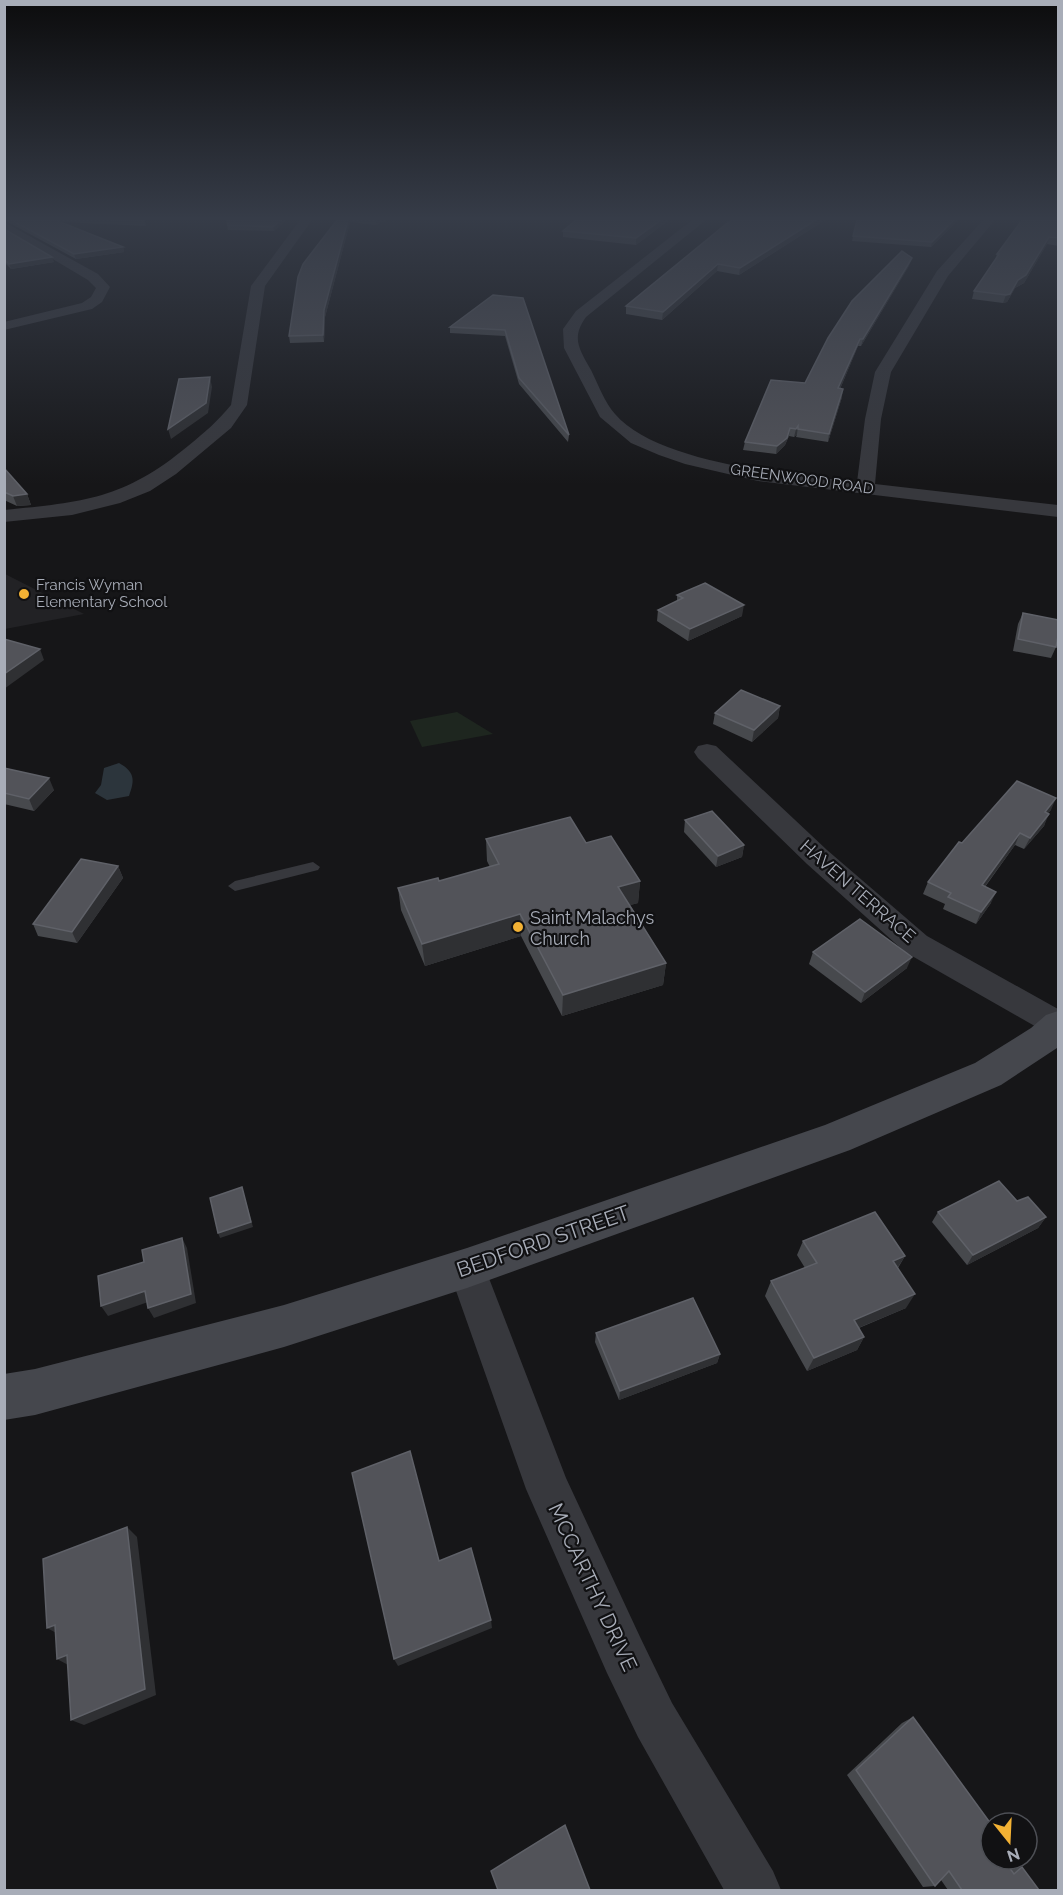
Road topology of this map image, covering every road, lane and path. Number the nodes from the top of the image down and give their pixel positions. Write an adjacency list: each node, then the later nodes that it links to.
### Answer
1 (77, 308): 5 (street)
2 (254, 308): 8 (street)
3 (589, 308): 6 (street, GREENWOOD ROAD)
4 (921, 308): 6 (street)
5 (4, 326)
6 (865, 489): 7 (street, GREENWOOD ROAD)
7 (1059, 511)
8 (4, 516)
9 (707, 752): 12 (street, HAVEN TERRACE)
10 (313, 867): 11 (lane)
11 (235, 886)
12 (1059, 1024): 13 (main road, BEDFORD STREET)
13 (467, 1268): 14 (main road, BEDFORD STREET); 15 (street, MCCARTHY DRIVE)
14 (4, 1397)
15 (754, 1890)

